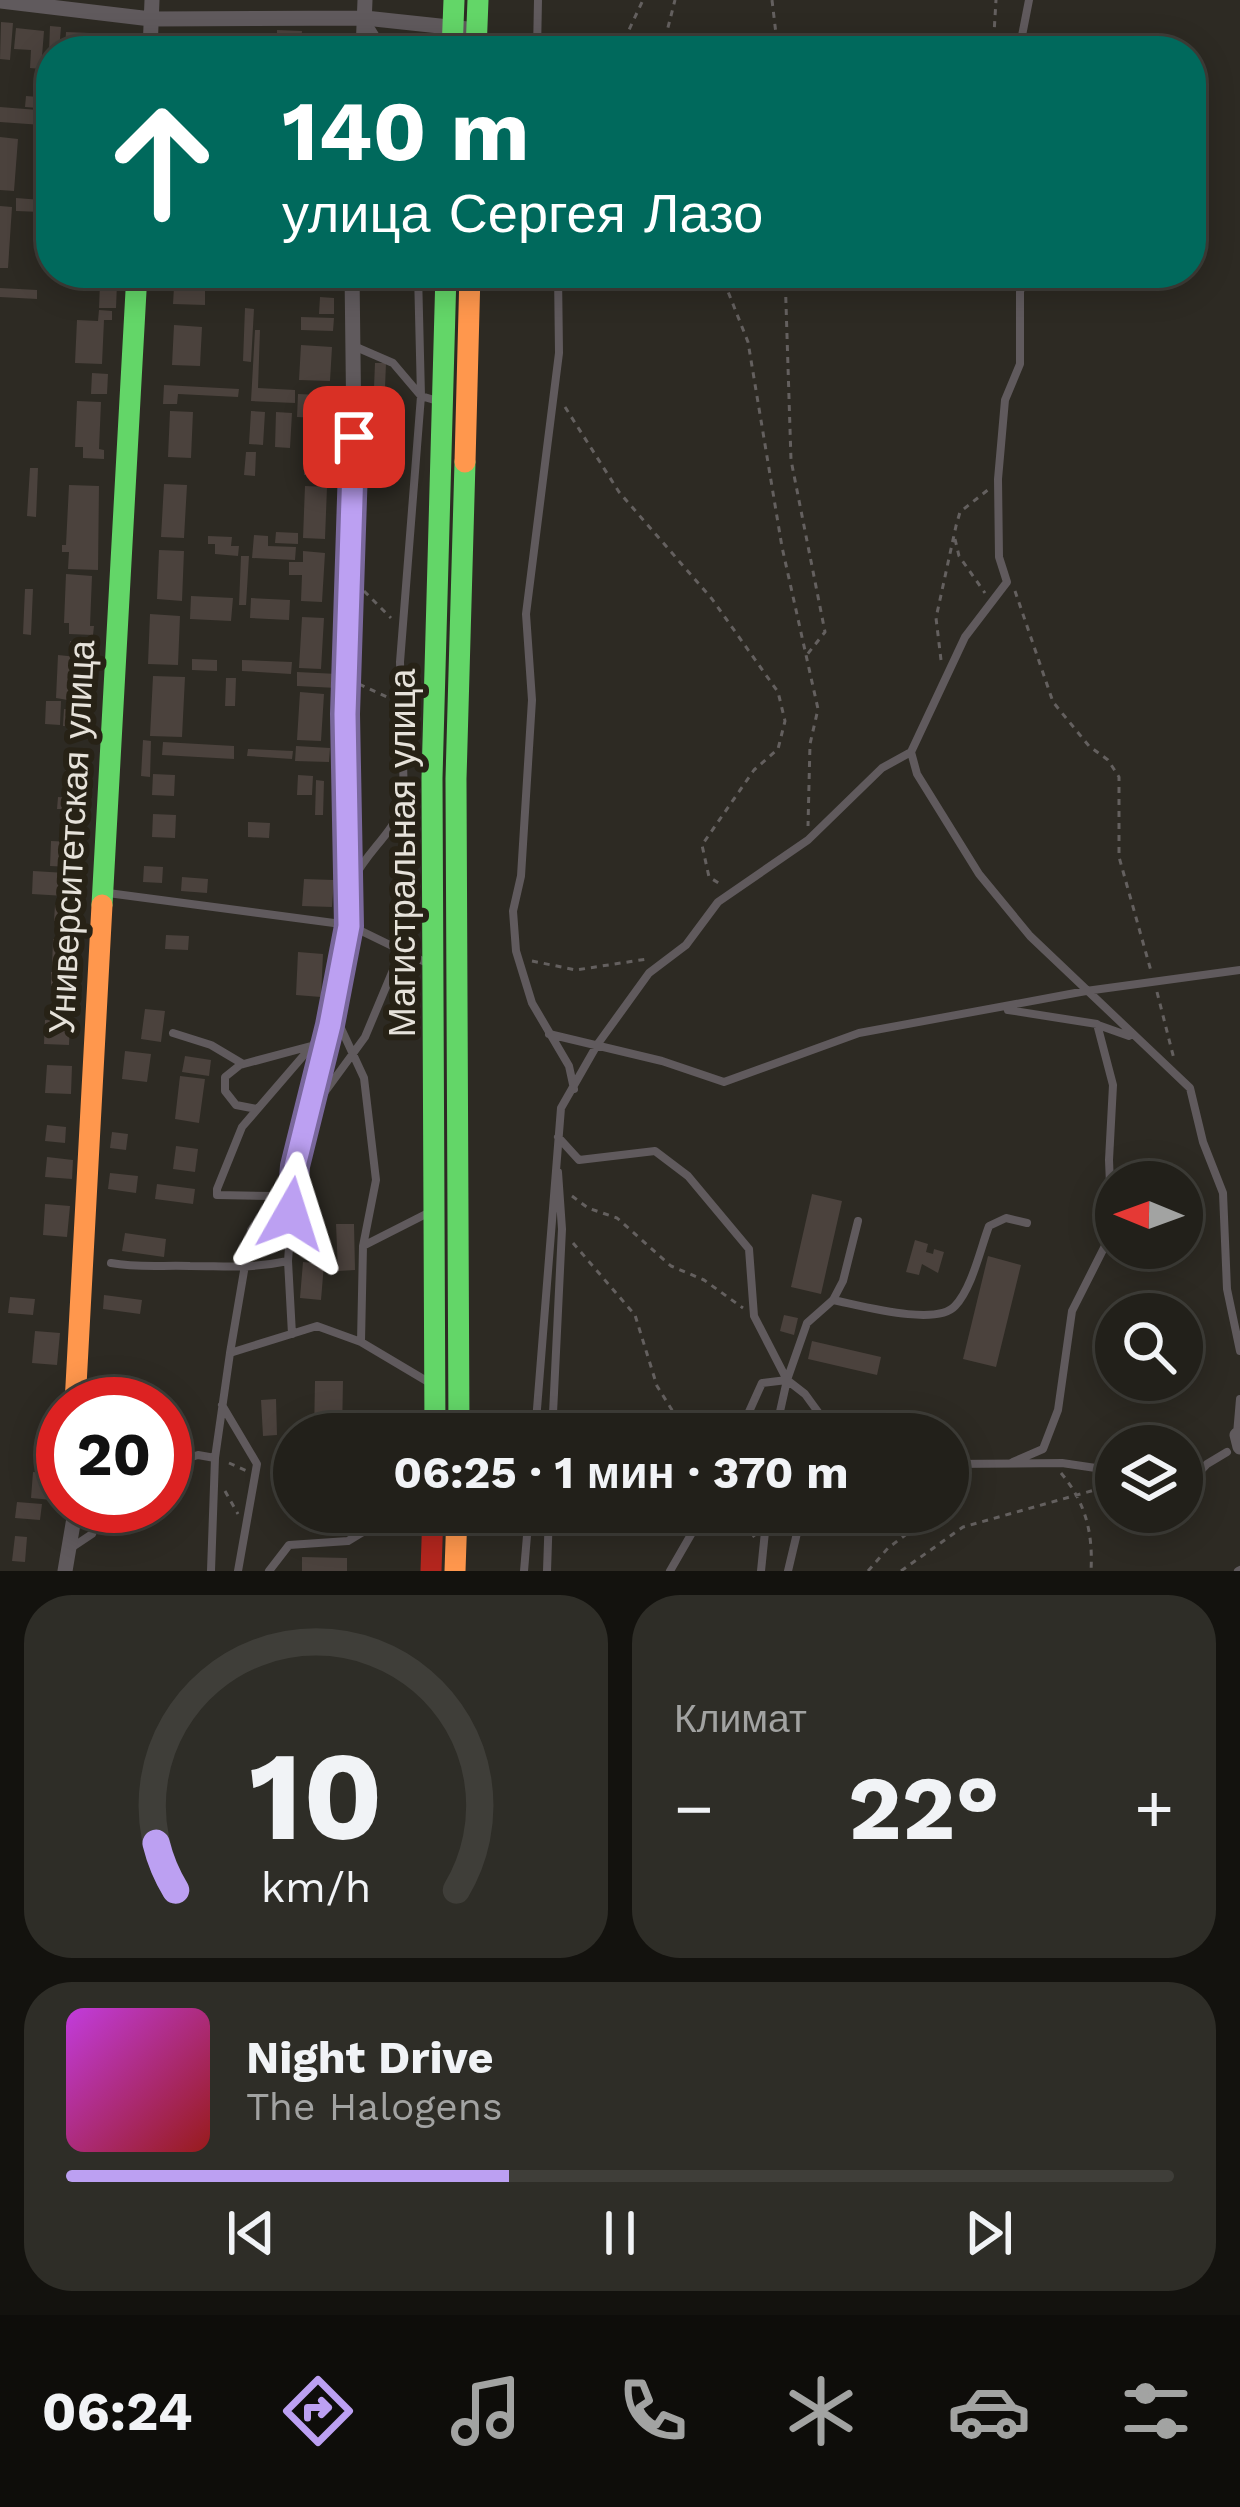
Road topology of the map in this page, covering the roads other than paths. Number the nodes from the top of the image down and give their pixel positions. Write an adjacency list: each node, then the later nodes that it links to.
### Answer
1 (152, 0): 9 (street)
2 (365, 0): 8 (street)
3 (454, 0): 14 (main road)
4 (478, 0): 15 (main road)
5 (538, 0): 16 (lane)
6 (1029, 0): 17 (lane)
7 (0, 1): 9 (street)
8 (365, 18): 9 (street); 11 (street); 12 (lane); 13 (street)
9 (151, 20): 10 (street)
10 (150, 36)
11 (364, 36)
12 (376, 36)
13 (436, 36)
14 (452, 36)
15 (476, 36)
16 (537, 36)
17 (1022, 36)
18 (136, 288): 30 (main road, Университетская улица)
19 (352, 288): 25 (street)
20 (420, 288): 26 (lane)
21 (444, 288): 26 (main road, Магистральная улица)
22 (470, 288): 72 (main road, Магистральная улица)
23 (557, 288): 41 (lane)
24 (1021, 288): 27 (lane)
25 (352, 346): 26 (lane); 29 (street)
26 (432, 399): 28 (lane); 33 (main road, Магистральная улица)
27 (911, 752): 35 (lane); 43 (lane)
28 (405, 797): 29 (lane); 32 (lane)
29 (348, 890): 31 (street)
30 (100, 892): 31 (lane); 66 (main road, Университетская улица)
31 (349, 926): 32 (lane); 37 (lane)
32 (401, 951): 33 (lane); 45 (lane)
33 (433, 965): 54 (main road, Магистральная улица)
34 (1240, 970): 35 (lane)
35 (1086, 992): 36 (lane); 42 (lane)
36 (995, 1008): 38 (lane); 43 (lane)
37 (333, 1010): 39 (lane); 45 (lane)
38 (1097, 1024): 42 (lane); 81 (lane)
39 (330, 1025): 44 (lane); 49 (lane)
40 (173, 1033): 46 (lane)
41 (549, 1034): 43 (lane); 47 (lane)
42 (1136, 1039): 64 (lane)
43 (596, 1045): 47 (lane)
44 (312, 1046): 46 (lane); 48 (lane)
45 (353, 1054): 49 (lane); 57 (lane)
46 (244, 1064): 48 (lane)
47 (574, 1090): 50 (lane)
48 (257, 1109): 53 (lane)
49 (308, 1115): 52 (lane)
50 (558, 1137): 51 (lane); 67 (lane)
51 (556, 1162): 73 (lane); 74 (lane)
52 (295, 1166): 53 (lane); 58 (lane)
53 (274, 1196): 60 (lane)
54 (435, 1210): 57 (lane); 68 (main road, Магистральная улица)
55 (858, 1221): 61 (lane)
56 (1027, 1223): 61 (lane)
57 (363, 1246): 63 (lane)
58 (288, 1261): 60 (lane); 62 (lane)
59 (111, 1263): 60 (lane)
60 (244, 1270): 65 (lane)
61 (832, 1300): 67 (lane)
62 (292, 1334): 63 (lane); 65 (lane)
63 (361, 1342): 68 (lane)
64 (1240, 1351)
65 (230, 1353): 70 (lane)
66 (76, 1377)
67 (787, 1380): 75 (lane); 76 (lane); 77 (lane)
68 (436, 1387): 71 (main road, Магистральная улица)
69 (1240, 1400): 78 (lane)
70 (222, 1405): 80 (lane); 98 (lane)
71 (435, 1413)
72 (459, 1413)
73 (537, 1413)
74 (553, 1413)
75 (749, 1413)
76 (780, 1413)
77 (817, 1413)
78 (1236, 1442): 83 (lane)
79 (192, 1457): 80 (lane)
80 (215, 1458): 97 (lane)
81 (1013, 1462): 82 (lane); 84 (lane)
82 (969, 1463)
83 (1203, 1468)
84 (1095, 1469)
85 (73, 1533): 95 (street)
86 (92, 1533): 95 (lane)
87 (361, 1533): 99 (lane)
88 (432, 1533): 100 (main road)
89 (456, 1533): 101 (main road)
90 (527, 1533): 102 (lane)
91 (548, 1533): 103 (lane)
92 (692, 1533): 104 (lane)
93 (765, 1533): 105 (lane)
94 (797, 1533): 106 (lane)
95 (71, 1548): 96 (street)
96 (65, 1571)
97 (211, 1571)
98 (238, 1571)
99 (269, 1571)
100 (431, 1571)
101 (455, 1571)
102 (524, 1571)
103 (547, 1571)
104 (670, 1571)
105 (761, 1571)
106 (788, 1571)

